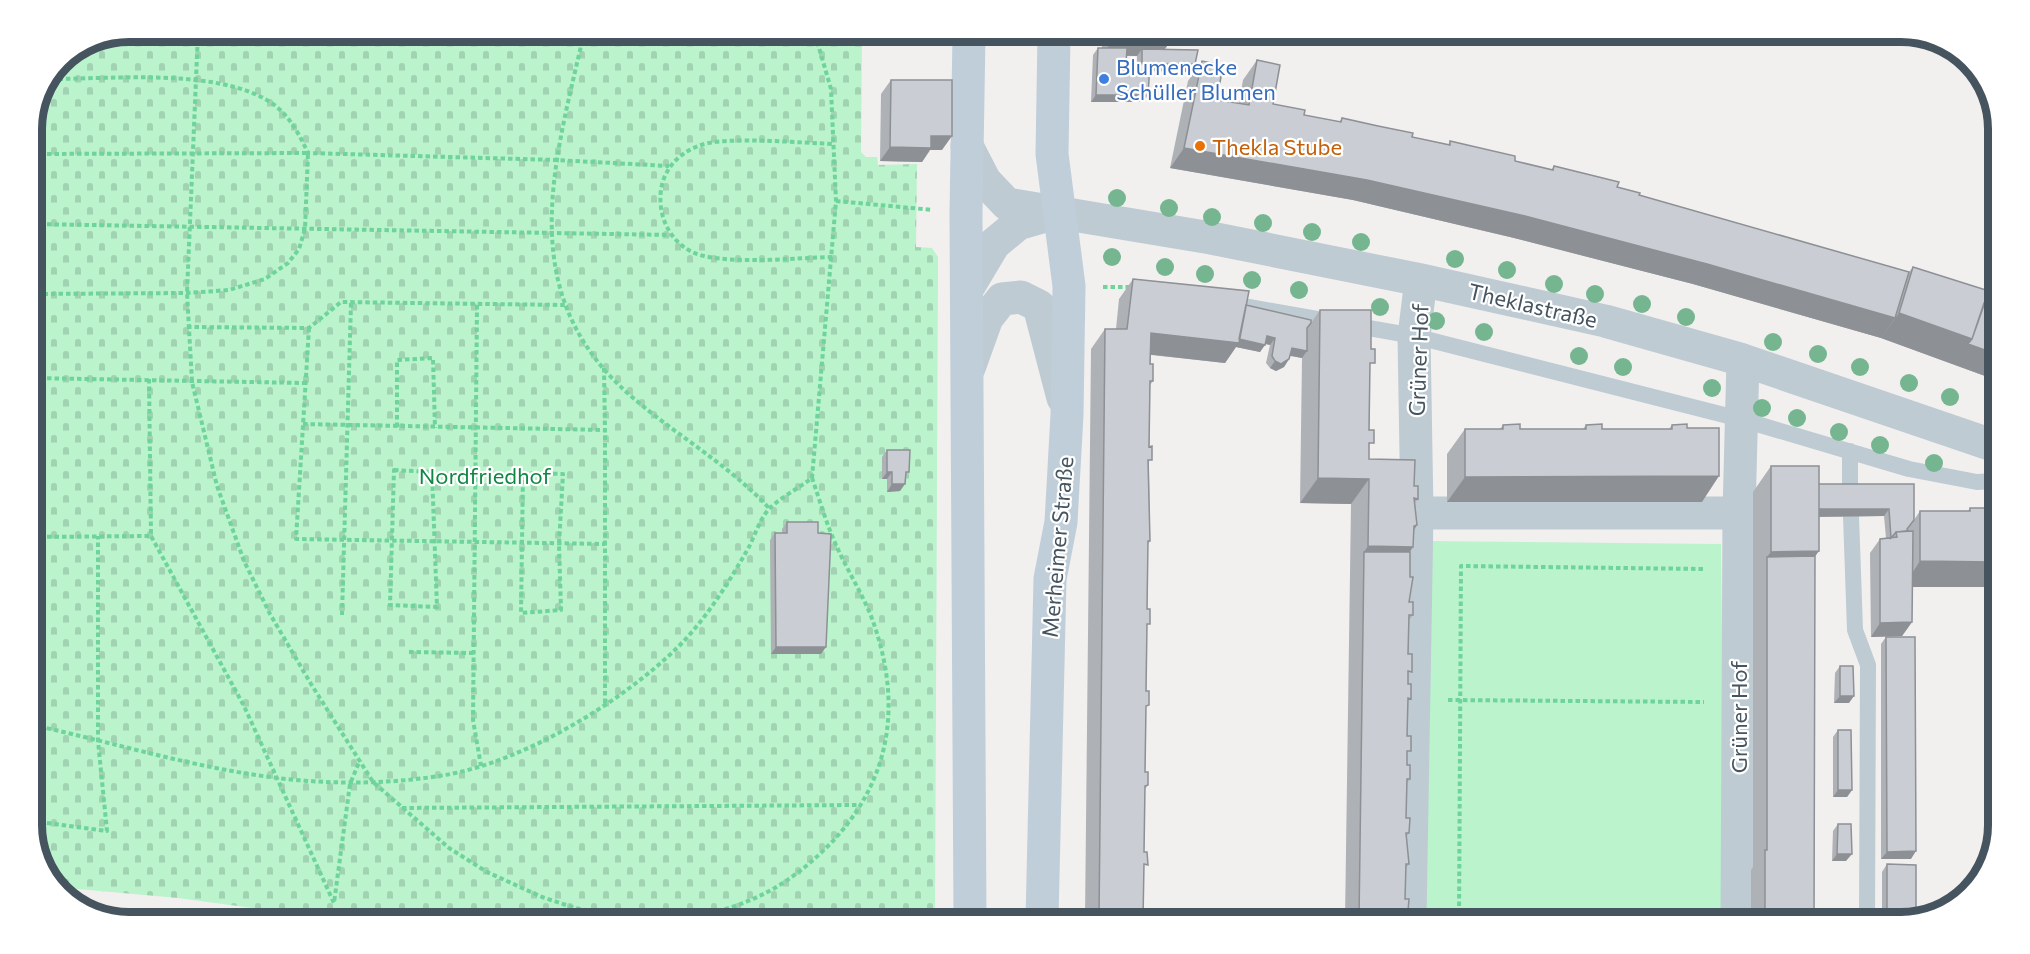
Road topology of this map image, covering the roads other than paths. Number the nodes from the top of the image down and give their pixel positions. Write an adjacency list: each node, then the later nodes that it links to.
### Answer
1 (969, 42): 3 (street)
2 (1054, 42): 4 (street, Merheimer Straße)
3 (967, 146): 4 (street); 6 (street)
4 (1060, 211): 5 (street, Theklastraße); 6 (street); 11 (street, Merheimer Straße)
5 (1421, 280): 8 (street, Grüner Hof); 9 (street, Theklastraße)
6 (969, 286): 10 (street)
7 (1238, 305): 8 (lane)
8 (1414, 336): 12 (lane); 17 (street, Grüner Hof)
9 (1743, 360): 12 (street, Grüner Hof); 13 (street, Theklastraße)
10 (969, 368): 11 (street); 20 (street)
11 (1067, 415): 21 (street, Merheimer Straße)
12 (1740, 419): 14 (lane); 18 (street, Grüner Hof)
13 (1988, 444)
14 (1850, 451): 15 (lane); 16 (lane)
15 (1988, 481)
16 (1850, 491)
17 (1417, 513): 18 (street); 22 (street, Grüner Hof)
18 (1739, 513): 23 (street, Grüner Hof)
19 (1851, 516): 24 (lane)
20 (970, 912)
21 (1042, 912)
22 (1410, 912)
23 (1737, 912)
24 (1867, 912)

